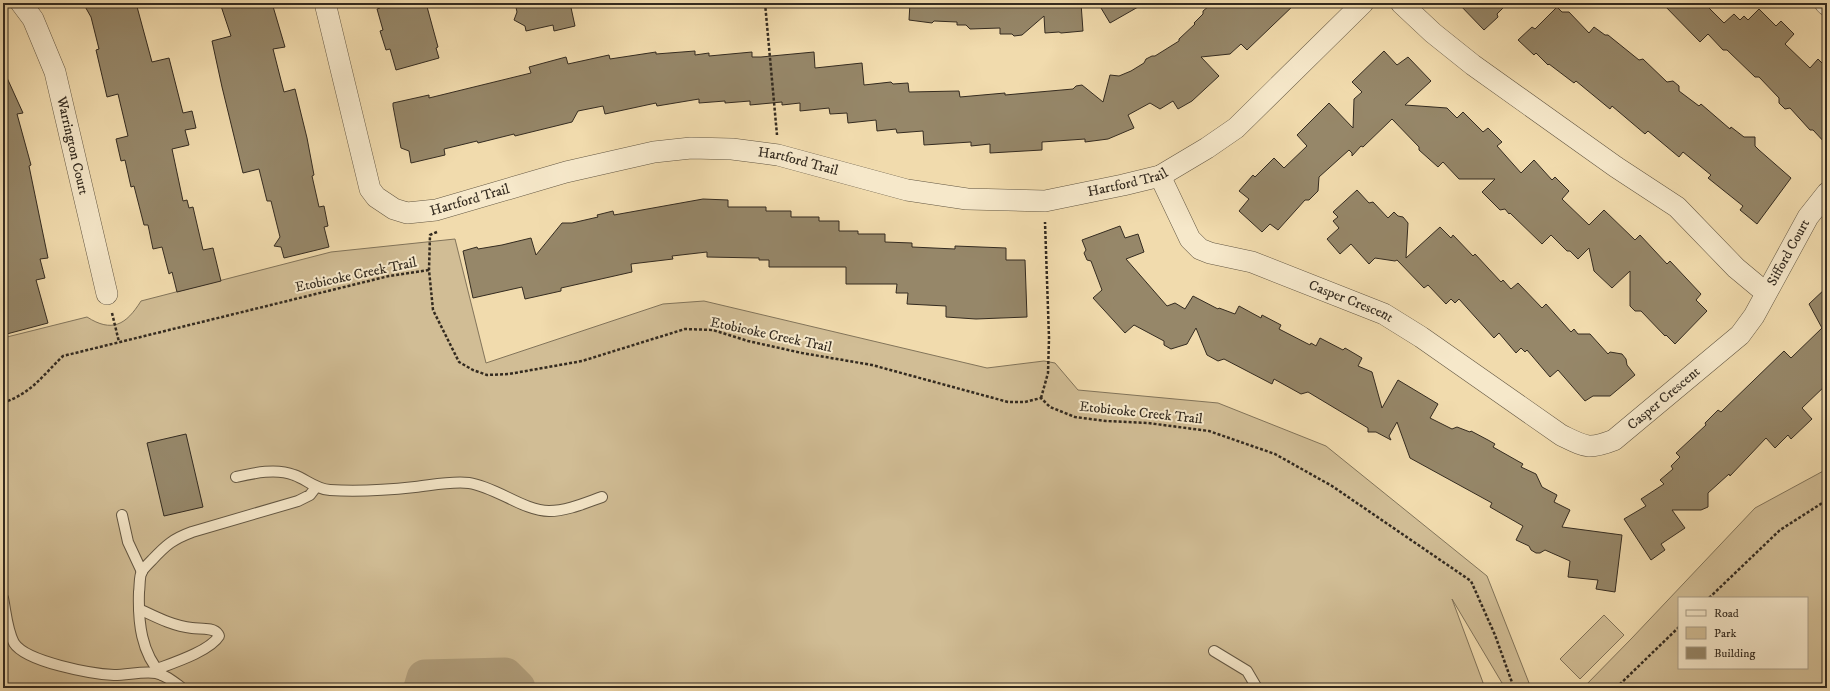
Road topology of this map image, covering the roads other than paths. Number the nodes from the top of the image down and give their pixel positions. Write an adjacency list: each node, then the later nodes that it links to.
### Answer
1 (21, 3): 8 (street, Warrington Court)
2 (325, 3): 5 (street, Hartford Trail)
3 (1363, 3): 5 (street, Hartford Trail)
4 (1401, 3): 7 (street)
5 (1160, 176): 7 (street, Casper Crescent)
6 (1827, 193): 7 (street, Sifford Court)
7 (1766, 293)
8 (107, 294)
9 (236, 477): 10 (lane)
10 (316, 487): 11 (lane); 13 (lane)
11 (602, 497)
12 (122, 515): 13 (lane)
13 (142, 572): 15 (lane)
14 (3, 598): 17 (lane)
15 (139, 609): 17 (lane); 17 (lane)
16 (1214, 651): 19 (lane)
17 (160, 672): 18 (lane)
18 (182, 688)
19 (1257, 688)

